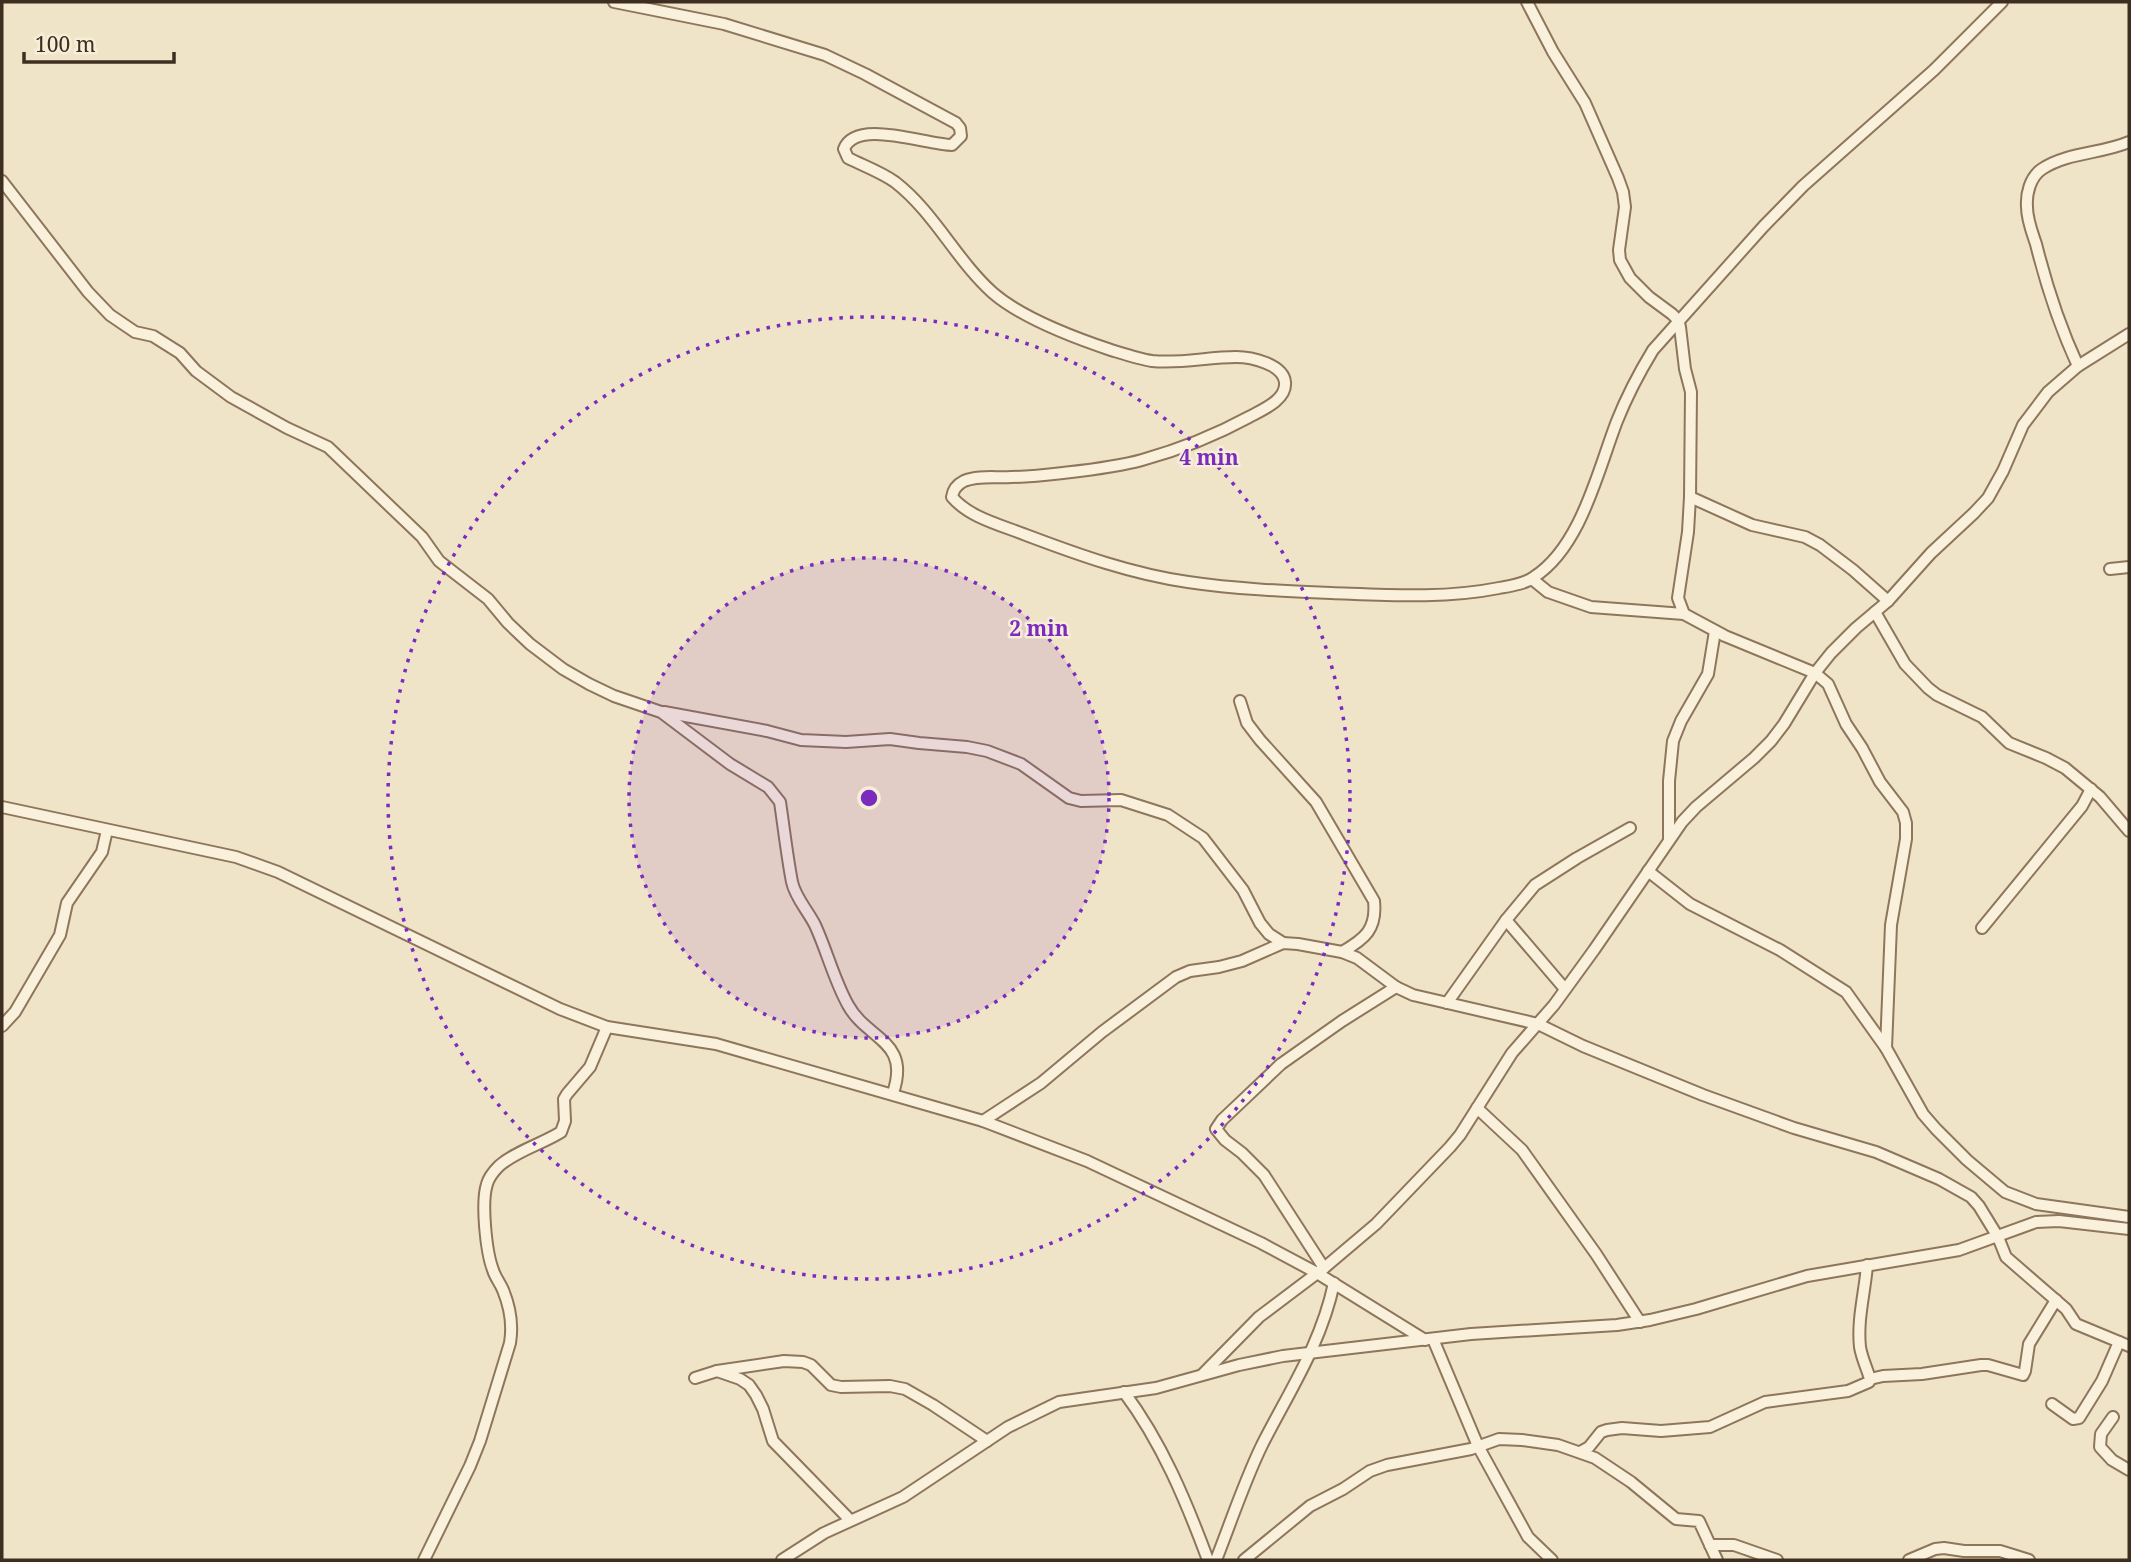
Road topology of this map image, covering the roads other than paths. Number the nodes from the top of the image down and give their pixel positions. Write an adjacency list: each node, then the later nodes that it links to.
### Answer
1 (614, 2): 12 (street)
2 (1527, 2): 6 (street)
3 (2002, 2): 6 (street)
4 (2129, 142): 8 (street)
5 (2, 181): 19 (street)
6 (1678, 320): 9 (street); 12 (street)
7 (2129, 334): 8 (street)
8 (2078, 366): 13 (street)
9 (1690, 497): 13 (street); 15 (street)
10 (2129, 567): 11 (street)
11 (2110, 569)
12 (1532, 579): 15 (street)
13 (1888, 601): 14 (street)
14 (1875, 612): 17 (street); 20 (street)
15 (1684, 614): 16 (street)
16 (1715, 631): 17 (street); 25 (street)
17 (1815, 673): 25 (street); 37 (street)
18 (1240, 701): 30 (street)
19 (662, 712): 29 (street); 38 (street)
20 (2091, 789): 24 (street); 28 (street)
21 (2, 807): 23 (street)
22 (1630, 828): 27 (street)
23 (107, 830): 35 (street); 36 (street)
24 (2129, 831)
25 (1669, 838): 26 (street)
26 (1648, 871): 32 (street); 37 (street)
27 (1506, 920): 32 (street); 33 (street)
28 (1982, 928)
29 (1283, 943): 30 (street); 40 (street)
30 (1342, 952): 31 (street)
31 (1396, 987): 33 (street); 45 (street)
32 (1565, 989): 34 (street)
33 (1447, 1003): 34 (street)
34 (1538, 1024): 39 (street); 43 (street)
35 (2, 1026)
36 (607, 1027): 38 (street); 65 (street)
37 (1886, 1048): 41 (street)
38 (893, 1093): 40 (street)
39 (1477, 1108): 45 (street); 48 (street)
40 (983, 1121): 45 (street)
41 (2129, 1217)
42 (2129, 1230): 43 (street)
43 (1998, 1237): 44 (street); 47 (street)
44 (1867, 1265): 48 (street); 55 (street)
45 (1321, 1270): 46 (street); 53 (street)
46 (1334, 1283): 49 (street); 51 (street)
47 (2056, 1300): 50 (street); 55 (street)
48 (1640, 1322): 49 (street)
49 (1429, 1339): 51 (street); 60 (street)
50 (2124, 1344): 57 (street)
51 (1312, 1352): 53 (street); 68 (street)
52 (717, 1371): 54 (street); 59 (street); 63 (street)
53 (1201, 1376): 56 (street)
54 (695, 1378)
55 (1870, 1379): 61 (street)
56 (1124, 1392): 59 (street); 67 (street)
57 (2052, 1404)
58 (2113, 1417): 62 (street)
59 (987, 1441): 63 (street)
60 (1478, 1446): 61 (street); 69 (street); 70 (street)
61 (1580, 1452): 64 (street)
62 (2129, 1470)
63 (850, 1520): 66 (street)
64 (1710, 1545): 71 (street); 72 (street)
65 (424, 1560)
66 (782, 1560)
67 (1208, 1560)
68 (1216, 1560)
69 (1244, 1560)
70 (1552, 1560)
71 (1717, 1560)
72 (1777, 1560)
73 (1909, 1560): 74 (street)
74 (2028, 1560)

